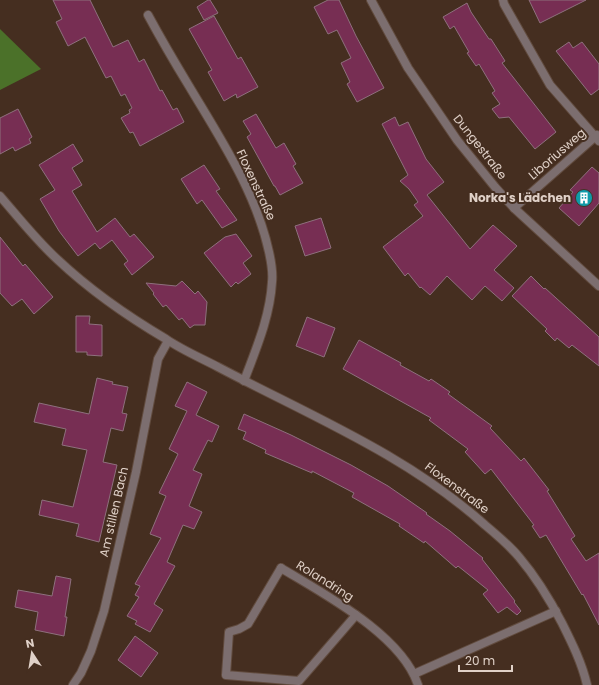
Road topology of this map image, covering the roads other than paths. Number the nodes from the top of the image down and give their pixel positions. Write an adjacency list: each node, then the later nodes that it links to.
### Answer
1 (371, 0): 6 (street, Dungestraße)
2 (503, 0): 4 (street)
3 (148, 15): 9 (street, Floxenstraße)
4 (597, 137): 6 (street, Liboriusweg)
5 (0, 196): 8 (street, Floxenstraße)
6 (514, 208): 7 (street, Dungestraße)
7 (599, 286)
8 (168, 341): 9 (street, Floxenstraße); 13 (street, Am stillen Bach)
9 (244, 381): 10 (street, Floxenstraße)
10 (556, 611): 12 (street); 15 (street, Floxenstraße)
11 (356, 616): 11 (street, Rolandring); 12 (street, Rolandring)
12 (414, 674): 14 (street, Rolandring)
13 (73, 685)
14 (418, 685)
15 (587, 685)

